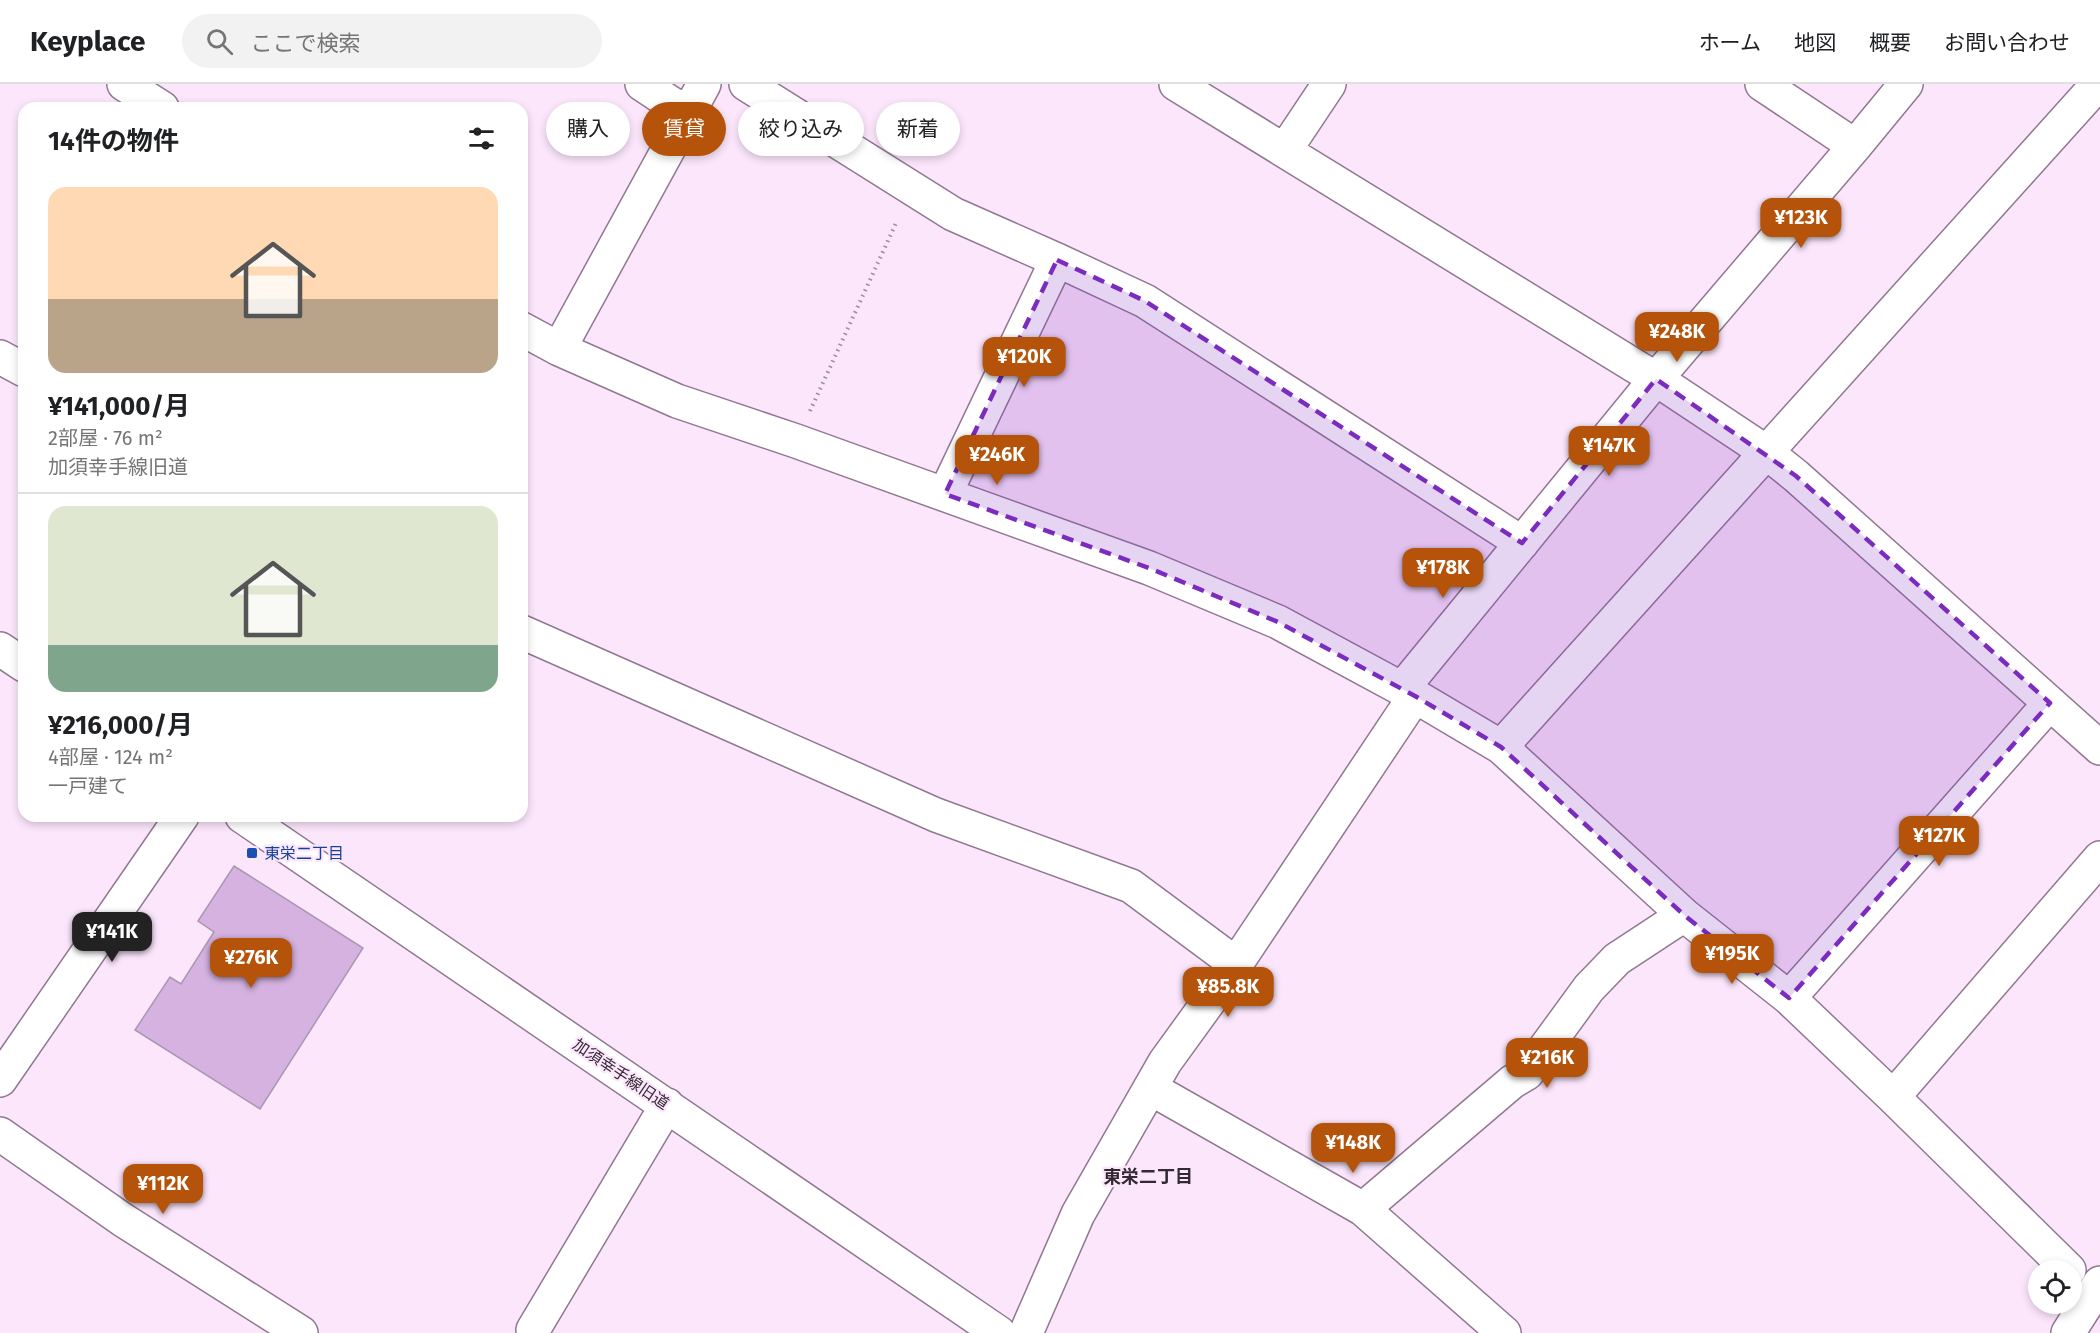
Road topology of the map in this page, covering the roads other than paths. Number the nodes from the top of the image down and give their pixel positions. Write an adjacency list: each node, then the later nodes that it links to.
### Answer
1 (124, 84): 10 (street)
2 (642, 84): 11 (street)
3 (704, 84): 12 (street)
4 (746, 84): 16 (street)
5 (1176, 84): 14 (street)
6 (1329, 84): 14 (street)
7 (1762, 84): 13 (street)
8 (1906, 84): 13 (street)
9 (2096, 92): 22 (street)
10 (152, 102)
11 (669, 102)
12 (694, 102)
13 (1855, 146): 21 (street)
14 (1285, 150): 21 (street)
15 (665, 156): 18 (street)
16 (1057, 260): 23 (street); 24 (street)
17 (528, 332): 18 (street)
18 (559, 350): 23 (street)
19 (0, 357): 20 (street)
20 (18, 367)
21 (1656, 380): 22 (street); 24 (street)
22 (1766, 452): 29 (street); 30 (street)
23 (945, 494): 28 (street)
24 (1522, 543): 28 (street)
25 (528, 635): 36 (street)
26 (0, 649): 27 (street)
27 (18, 662)
28 (1409, 692): 30 (street); 36 (street)
29 (2050, 703): 31 (street); 37 (street)
30 (1501, 747): 35 (street)
31 (2100, 748)
32 (178, 822): 38 (street)
33 (251, 822): 41 (street, 加須幸手線旧道)
34 (2100, 858): 40 (street)
35 (1684, 915): 37 (street); 43 (street)
36 (1236, 964): 39 (street)
37 (1789, 998): 40 (street)
38 (0, 1080)
39 (1150, 1088): 43 (street); 48 (street)
40 (1893, 1097): 44 (street)
41 (667, 1105): 45 (street); 47 (street, 加須幸手線旧道)
42 (0, 1134): 46 (street)
43 (1364, 1209): 49 (street)
44 (2086, 1285): 50 (street)
45 (533, 1330)
46 (301, 1333)
47 (999, 1333)
48 (1026, 1333)
49 (1504, 1333)
50 (2068, 1333)

